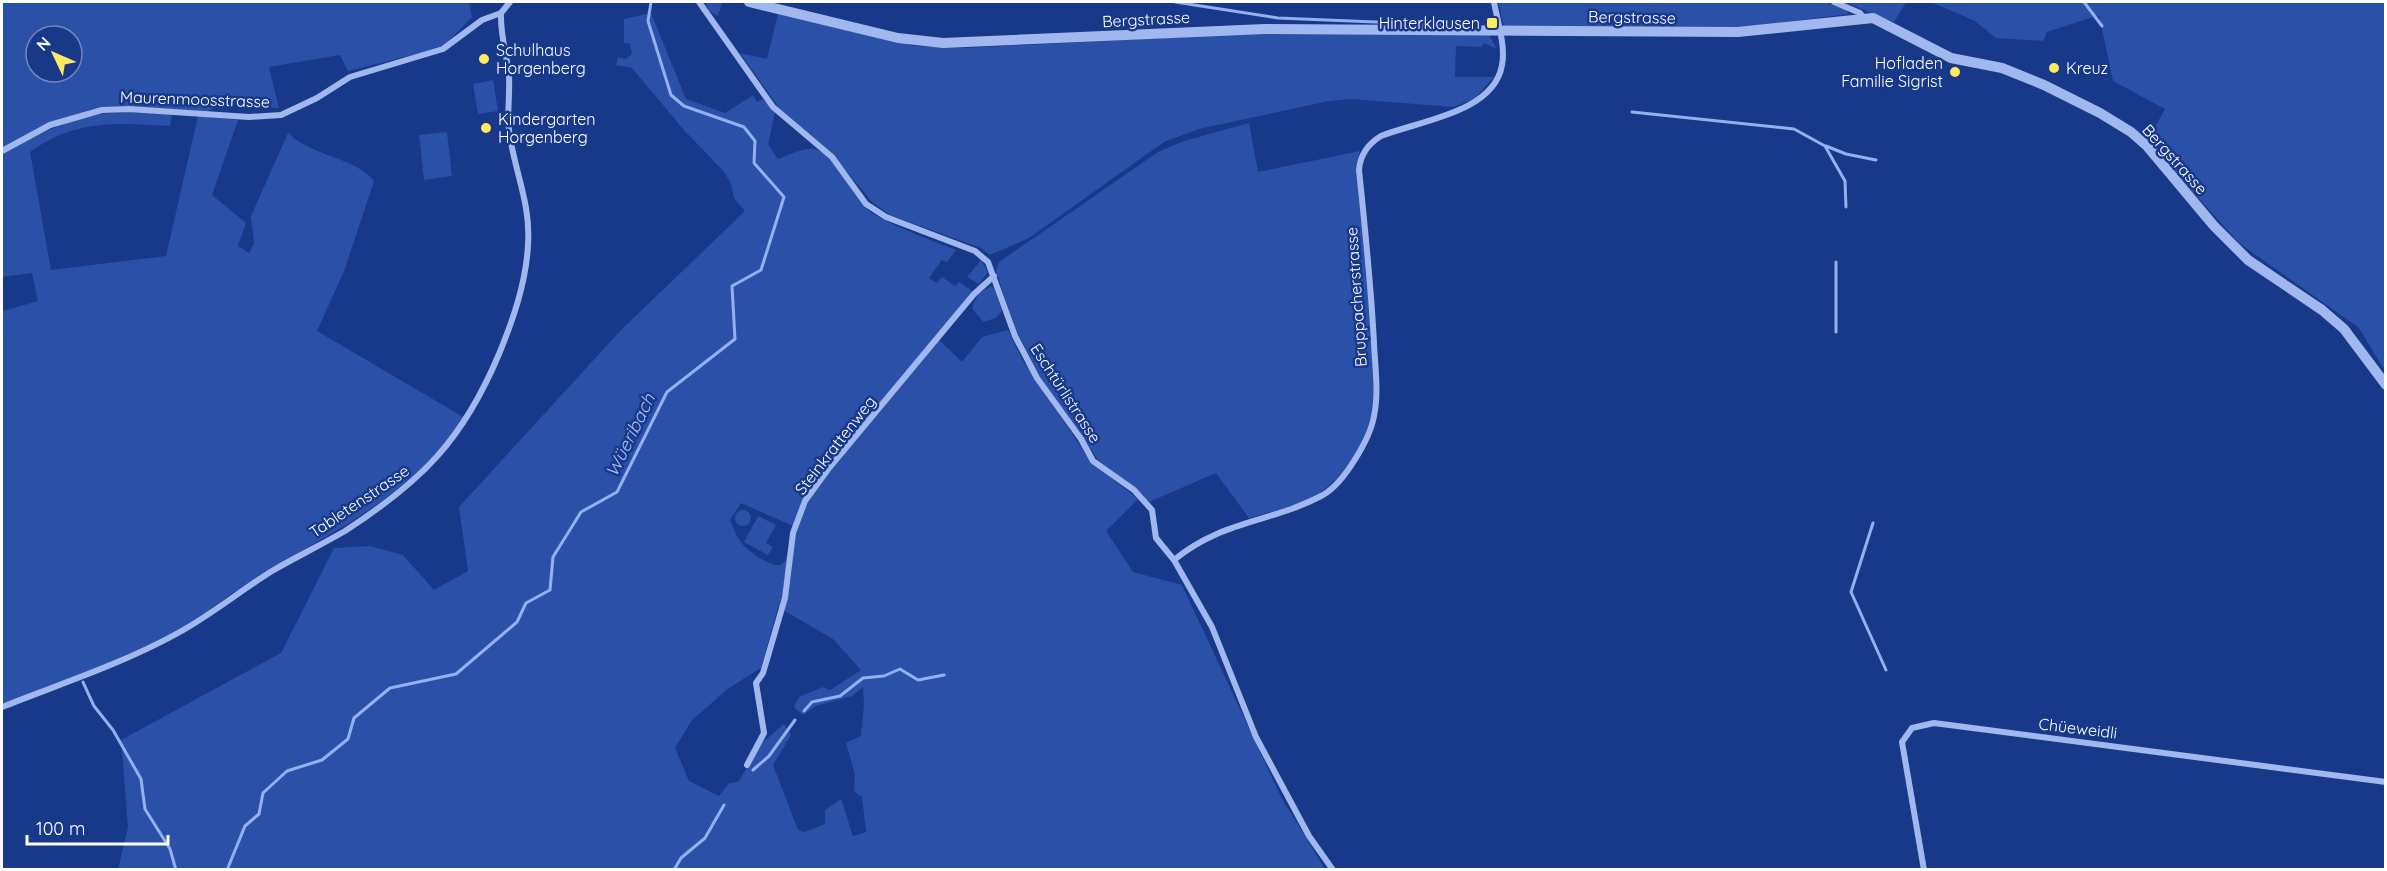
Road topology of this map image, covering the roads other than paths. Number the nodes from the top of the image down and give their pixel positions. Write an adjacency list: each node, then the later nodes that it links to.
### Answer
1 (510, 2): 6 (street, Maurenmoosstrasse)
2 (699, 2): 10 (street, Eschtürlistrasse)
3 (749, 2): 8 (street, Bergstrasse)
4 (1494, 2): 8 (street, Bruppacherstrasse)
5 (1834, 2): 7 (street)
6 (501, 13): 9 (street, Maurenmoosstrasse); 13 (street, Tabletenstrasse)
7 (1864, 18): 8 (street, Bergstrasse); 11 (street, Bergstrasse)
8 (1498, 30): 12 (street, Bruppacherstrasse)
9 (2, 151)
10 (994, 276): 12 (street, Eschtürlistrasse); 14 (street, Steinkrattenweg)
11 (2385, 385)
12 (1174, 560): 16 (street, Eschtürlistrasse)
13 (2, 707)
14 (747, 765)
15 (2385, 782): 17 (street, Chüeweidli)
16 (1333, 870)
17 (1924, 870)

